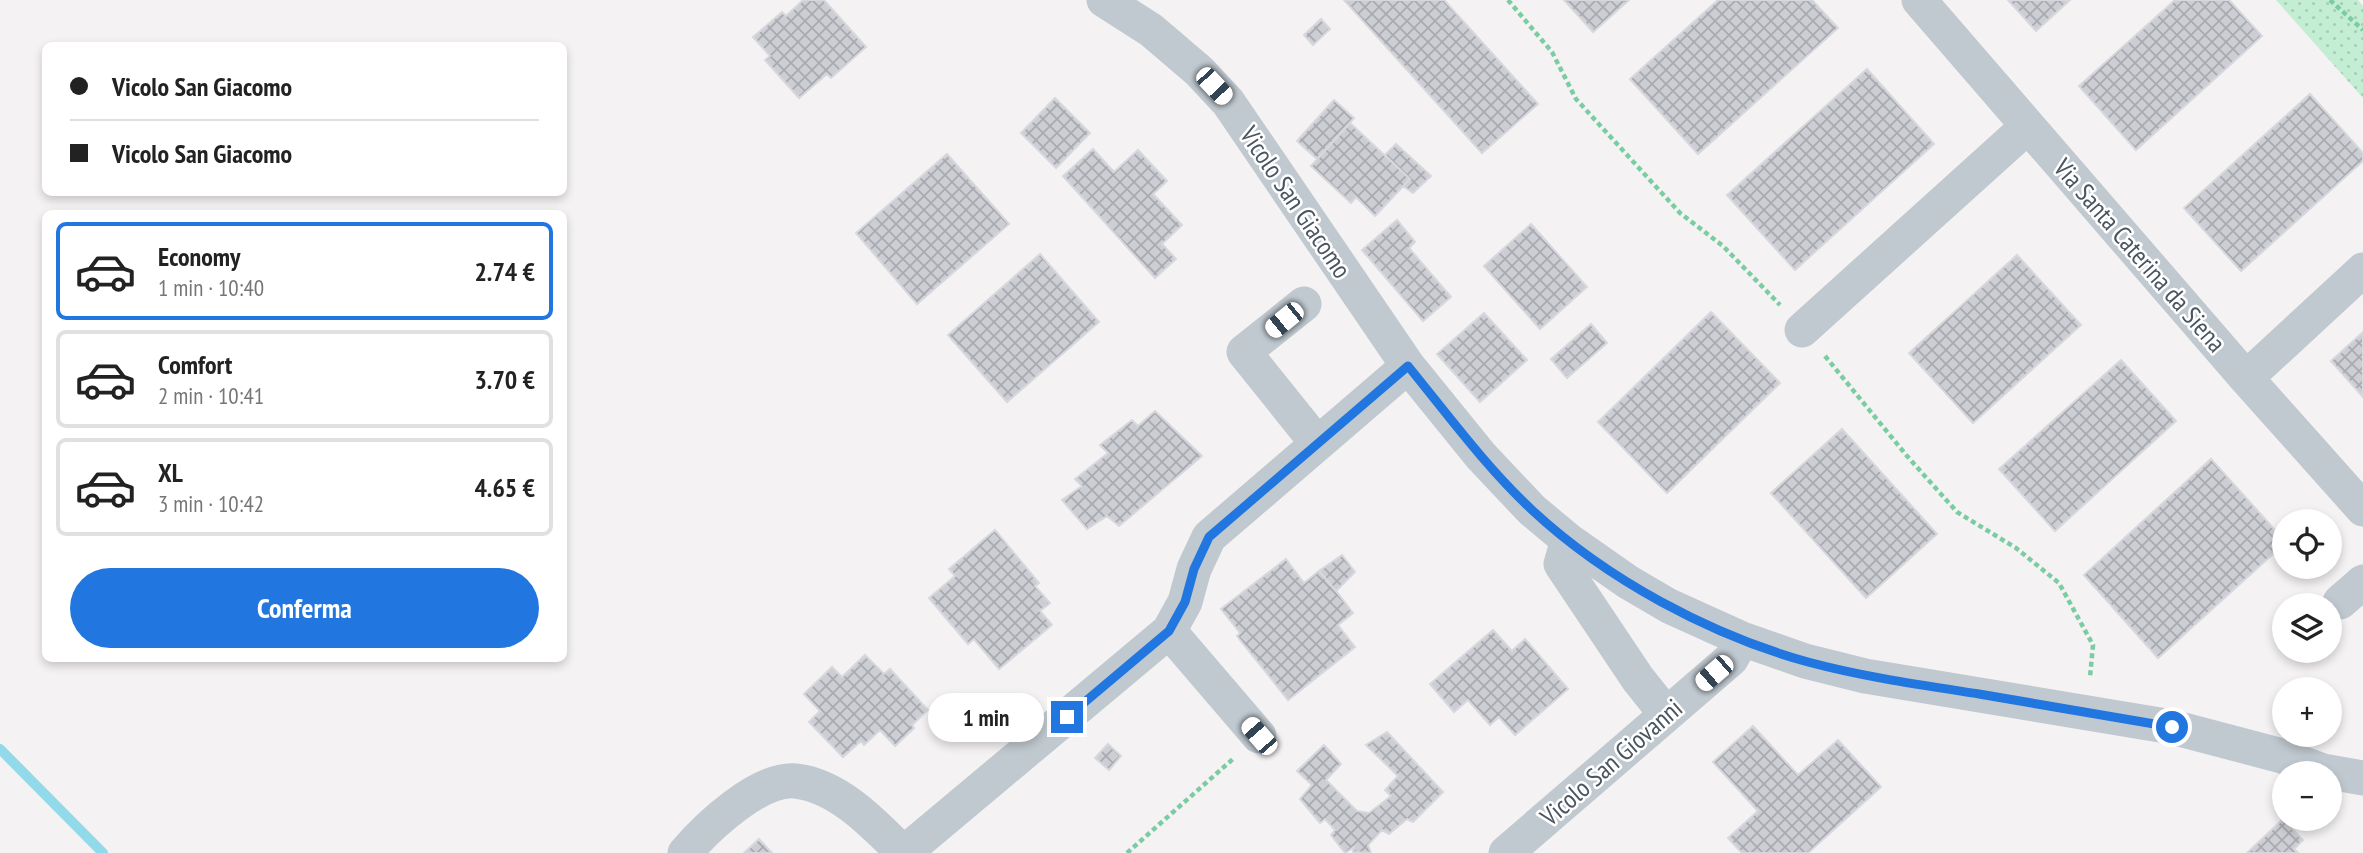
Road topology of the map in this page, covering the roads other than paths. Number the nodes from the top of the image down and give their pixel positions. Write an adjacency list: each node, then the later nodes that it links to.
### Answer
1 (1104, 0): 7 (street, Vicolo San Giacomo)
2 (1919, 0): 3 (street, Via Santa Caterina da Siena)
3 (2028, 126): 6 (street); 8 (street, Via Santa Caterina da Siena)
4 (2363, 270): 8 (street)
5 (1304, 304): 9 (street)
6 (1802, 330)
7 (1408, 366): 9 (street); 11 (street, Vicolo San Giacomo)
8 (2246, 378): 10 (street, Via Santa Caterina da Siena)
9 (1317, 443): 12 (street)
10 (2363, 509)
11 (1568, 540): 13 (street, Vicolo San Giacomo); 14 (street)
12 (1169, 631): 15 (street); 18 (street)
13 (1742, 639): 14 (street, Vicolo San Giovanni); 16 (street, Vicolo San Giacomo)
14 (1666, 714): 19 (street, Vicolo San Giovanni)
15 (1259, 736)
16 (2363, 778)
17 (685, 853): 18 (street)
18 (904, 853)
19 (1506, 853)

